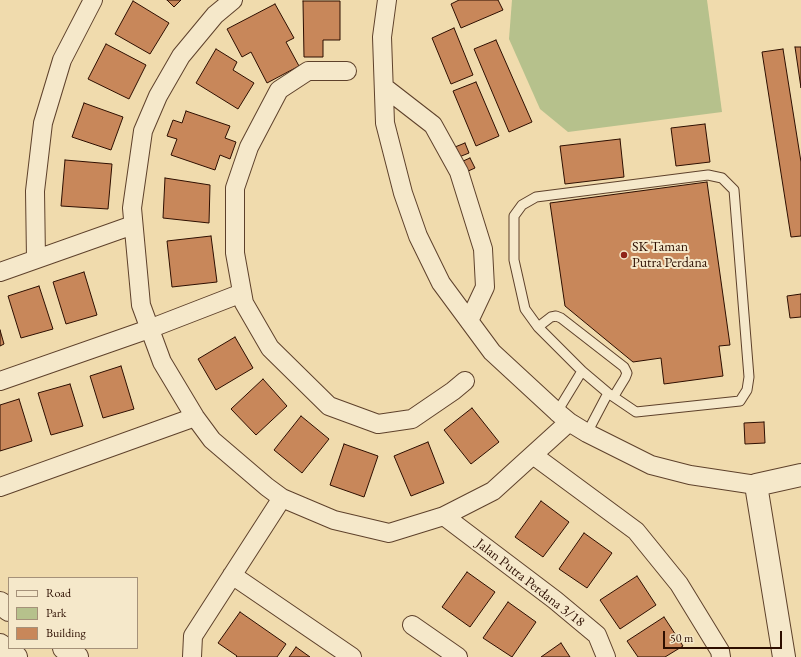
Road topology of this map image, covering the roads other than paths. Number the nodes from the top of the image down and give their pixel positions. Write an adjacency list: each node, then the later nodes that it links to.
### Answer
1 (93, 0): 7 (street)
2 (233, 0): 6 (street)
3 (387, 0): 5 (street)
4 (347, 71): 9 (street)
5 (384, 87): 10 (street); 10 (street)
6 (133, 225): 7 (street); 12 (street)
7 (36, 259): 8 (street)
8 (0, 272)
9 (242, 293): 12 (street); 15 (street)
10 (469, 321): 18 (street)
11 (538, 327): 13 (lane); 16 (lane); 16 (lane)
12 (149, 329): 14 (street); 17 (street)
13 (582, 371): 16 (lane); 18 (lane)
14 (0, 381)
15 (465, 381)
16 (611, 394): 19 (lane)
17 (195, 417): 23 (street); 24 (street)
18 (563, 417): 19 (street); 20 (street)
19 (587, 433): 22 (street)
20 (533, 455): 25 (street); 38 (street)
21 (801, 475): 22 (street)
22 (756, 485): 39 (street)
23 (0, 487)
24 (282, 498): 25 (street); 26 (street)
25 (444, 516): 37 (street, Jalan Putra Perdana 3/18)
26 (232, 575): 34 (street); 35 (street)
27 (0, 603): 28 (street)
28 (8, 609)
29 (412, 625): 36 (street)
30 (0, 645): 32 (street)
31 (65, 649): 33 (street)
32 (16, 657)
33 (77, 657)
34 (192, 657)
35 (352, 657)
36 (458, 657)
37 (606, 657)
38 (721, 657)
39 (784, 657)

